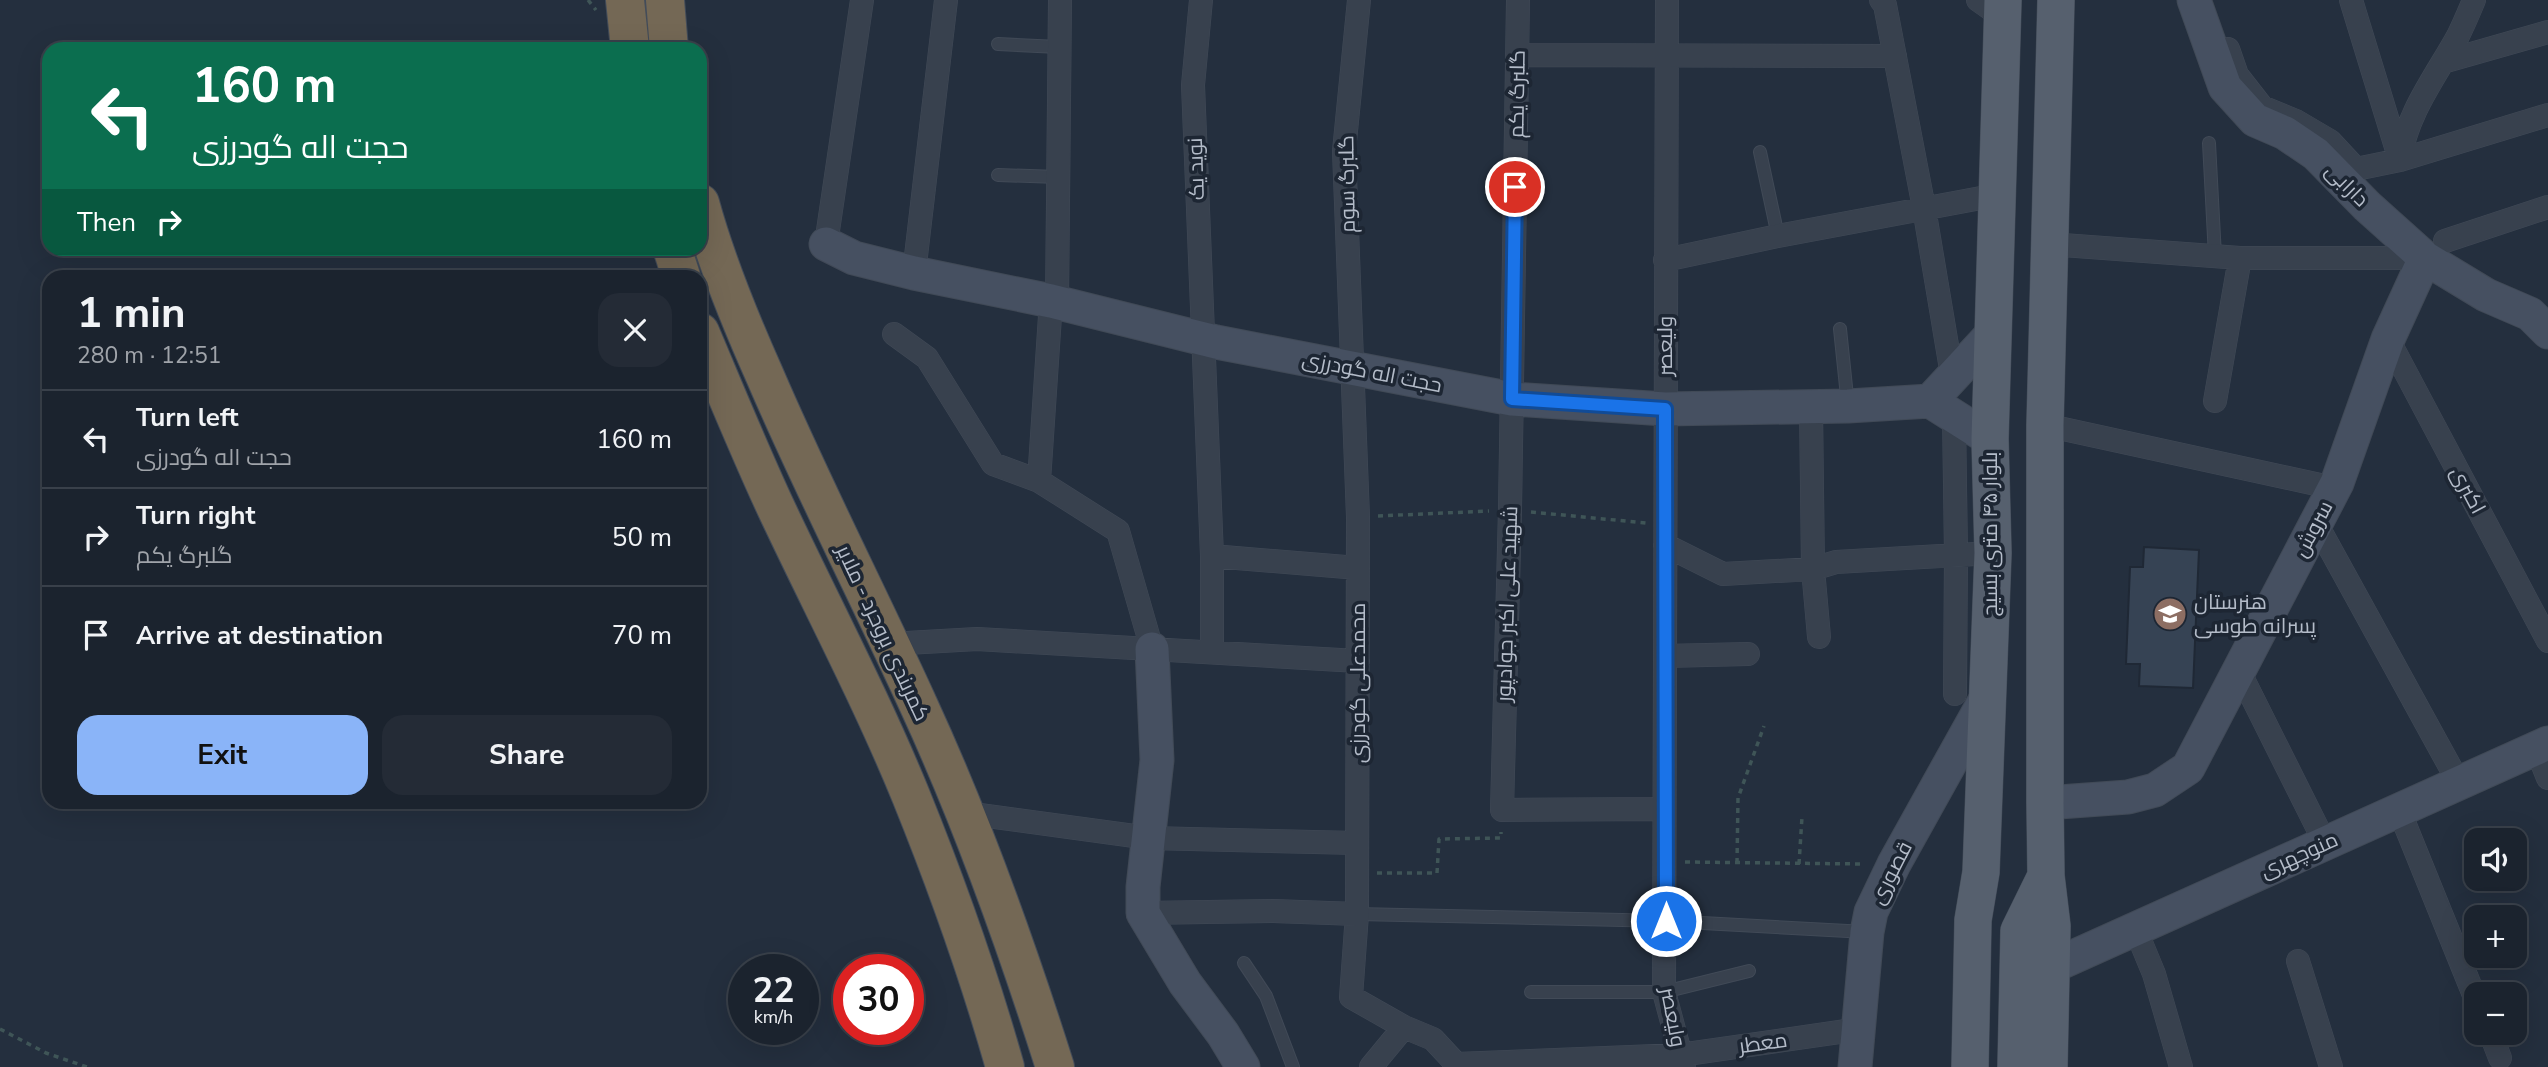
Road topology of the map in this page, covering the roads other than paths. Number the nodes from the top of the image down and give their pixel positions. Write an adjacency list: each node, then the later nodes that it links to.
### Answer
1 (625, 0): 18 (highway)
2 (665, 0): 19 (highway)
3 (862, 0): 37 (street)
4 (946, 0): 43 (street)
5 (1060, 0): 21 (street)
6 (1201, 0): 49 (street, نوید یک)
7 (1359, 0): 52 (street, گلبرگ سوم)
8 (1518, 0): 22 (street, گلبرگ یکم)
9 (1667, 0): 23 (street, ولیعصر)
10 (1881, 0): 24 (street)
11 (2056, 0): 38 (main road)
12 (2194, 0): 39 (street, دارابی)
13 (2212, 0): 29 (street)
14 (2351, 0): 29 (street)
15 (2474, 0): 25 (street)
16 (1995, 6): 32 (main road, بلوار ۴۵ متری بسیج)
17 (2548, 32): 25 (street)
18 (629, 42)
19 (668, 42)
20 (999, 44): 21 (lane)
21 (1059, 47): 31 (street)
22 (1517, 55): 23 (street); 54 (street, گلبرگ یکم)
23 (1665, 55): 24 (street); 42 (street, ولیعصر)
24 (1895, 56): 34 (street)
25 (2443, 62): 29 (street)
26 (2548, 115): 29 (street)
27 (2209, 143): 40 (lane)
28 (1760, 152): 36 (lane)
29 (2400, 160)
30 (998, 175): 31 (lane)
31 (1058, 177): 44 (street)
32 (1997, 195): 34 (street); 46 (main road, بلوار ۴۵ متری بسیج)
33 (2548, 207): 39 (street)
34 (1924, 208): 36 (street); 53 (street)
35 (707, 226): 73 (highway, کمربندی بروجرد - ملایر)
36 (1778, 236): 42 (street)
37 (826, 244): 43 (street, حجت اله گودرزی)
38 (2049, 244): 40 (street); 60 (main road)
39 (2435, 249): 41 (street); 47 (street, دارابی); 50 (street, سروش)
40 (2215, 256): 41 (street)
41 (2240, 258): 55 (street)
42 (1665, 260): 58 (street, ولیعصر)
43 (915, 273): 44 (street, حجت اله گودرزی)
44 (1054, 302): 49 (street, حجت اله گودرزی); 62 (street)
45 (1840, 329): 56 (lane)
46 (1994, 332): 53 (street); 61 (main road, بلوار ۴۵ متری بسیج)
47 (2548, 332)
48 (894, 334): 62 (street)
49 (1203, 338): 52 (street, حجت اله گودرزی); 68 (street, نوید یک)
50 (2388, 339): 63 (street, سروش); 72 (street, اکبری)
51 (707, 348): 111 (highway, کمربندی بروجرد - ملایر)
52 (1353, 368): 54 (street, حجت اله گودرزی); 69 (street, محمدعلی گودرزی)
53 (1952, 375): 59 (street)
54 (1512, 399): 58 (street, حجت اله گودرزی); 84 (street, شهید علی اکبر جوادپور)
55 (2215, 401)
56 (1848, 406): 57 (street, حجت اله گودرزی); 59 (street, حجت اله گودرزی)
57 (1811, 407): 58 (street, حجت اله گودرزی); 70 (street)
58 (1665, 409): 65 (street, ولیعصر)
59 (1942, 409): 61 (street); 67 (street)
60 (2045, 425): 63 (street); 83 (main road)
61 (1990, 439): 66 (main road, بلوار ۴۵ متری بسیج)
62 (1039, 481): 74 (street)
63 (2334, 488): 64 (street, سروش)
64 (2316, 523): 79 (street, سروش); 82 (street)
65 (1665, 535): 70 (street); 77 (street, ولیعصر)
66 (1993, 553): 67 (street); 80 (main road, بلوار ۴۵ متری بسیج)
67 (1956, 554): 70 (street); 80 (street)
68 (1212, 556): 69 (street); 75 (street, نوید یک)
69 (1358, 568): 78 (street, محمدعلی گودرزی)
70 (1813, 569): 71 (street)
71 (1819, 636)
72 (2548, 640)
73 (890, 644): 74 (street); 86 (highway, کمربندی بروجرد - ملایر)
74 (1152, 649): 75 (street); 87 (street)
75 (1212, 652): 78 (street)
76 (1748, 653): 77 (street)
77 (1665, 656): 84 (street, ولیعصر)
78 (1358, 661): 88 (street, محمدعلی گودرزی)
79 (2238, 669): 83 (street, سروش); 89 (street)
80 (1971, 695): 90 (main road, بلوار ۴۵ متری بسیج); 97 (street, قصوری)
81 (2544, 757): 82 (street, منوچهری)
82 (2459, 783): 85 (street, منوچهری)
83 (2045, 803): 91 (main road)
84 (1664, 809): 94 (street, ولیعصر)
85 (2399, 810): 89 (street, منوچهری); 102 (street)
86 (965, 813): 87 (street); 112 (highway, کمربندی بروجرد - ملایر)
87 (1149, 838): 88 (street); 92 (street)
88 (1357, 843): 93 (street, محمدعلی گودرزی)
89 (2325, 843): 95 (street, منوچهری)
90 (1981, 872): 96 (main road); 117 (main road, بلوار ۴۵ متری بسیج)
91 (2046, 876): 96 (main road); 100 (main road)
92 (1143, 913): 93 (street); 113 (street)
93 (1357, 914): 94 (lane); 105 (street, محمدعلی گودرزی)
94 (1666, 921): 97 (lane); 104 (street, ولیعصر)
95 (2135, 928): 100 (street, منوچهری); 121 (street)
96 (2007, 930): 118 (main road); 119 (main road)
97 (1867, 932): 106 (street, قصوری)
98 (2298, 961): 122 (street)
99 (1244, 963): 114 (lane)
100 (2051, 967): 120 (main road)
101 (1749, 971): 104 (lane)
102 (2469, 982)
103 (1531, 992): 104 (lane)
104 (1664, 992): 109 (street, ولیعصر)
105 (1404, 1027): 110 (street); 115 (street)
106 (1860, 1029): 109 (street, معطر); 116 (street, قصوری)
107 (2495, 1045): 108 (street)
108 (2500, 1058)
109 (1682, 1061): 110 (street, معطر)
110 (1458, 1065)
111 (1005, 1067)
112 (1055, 1067)
113 (1243, 1067)
114 (1293, 1067)
115 (1371, 1067)
116 (1855, 1067)
117 (1970, 1067)
118 (1994, 1067)
119 (2016, 1067)
120 (2049, 1067)
121 (2181, 1067)
122 (2331, 1067)

